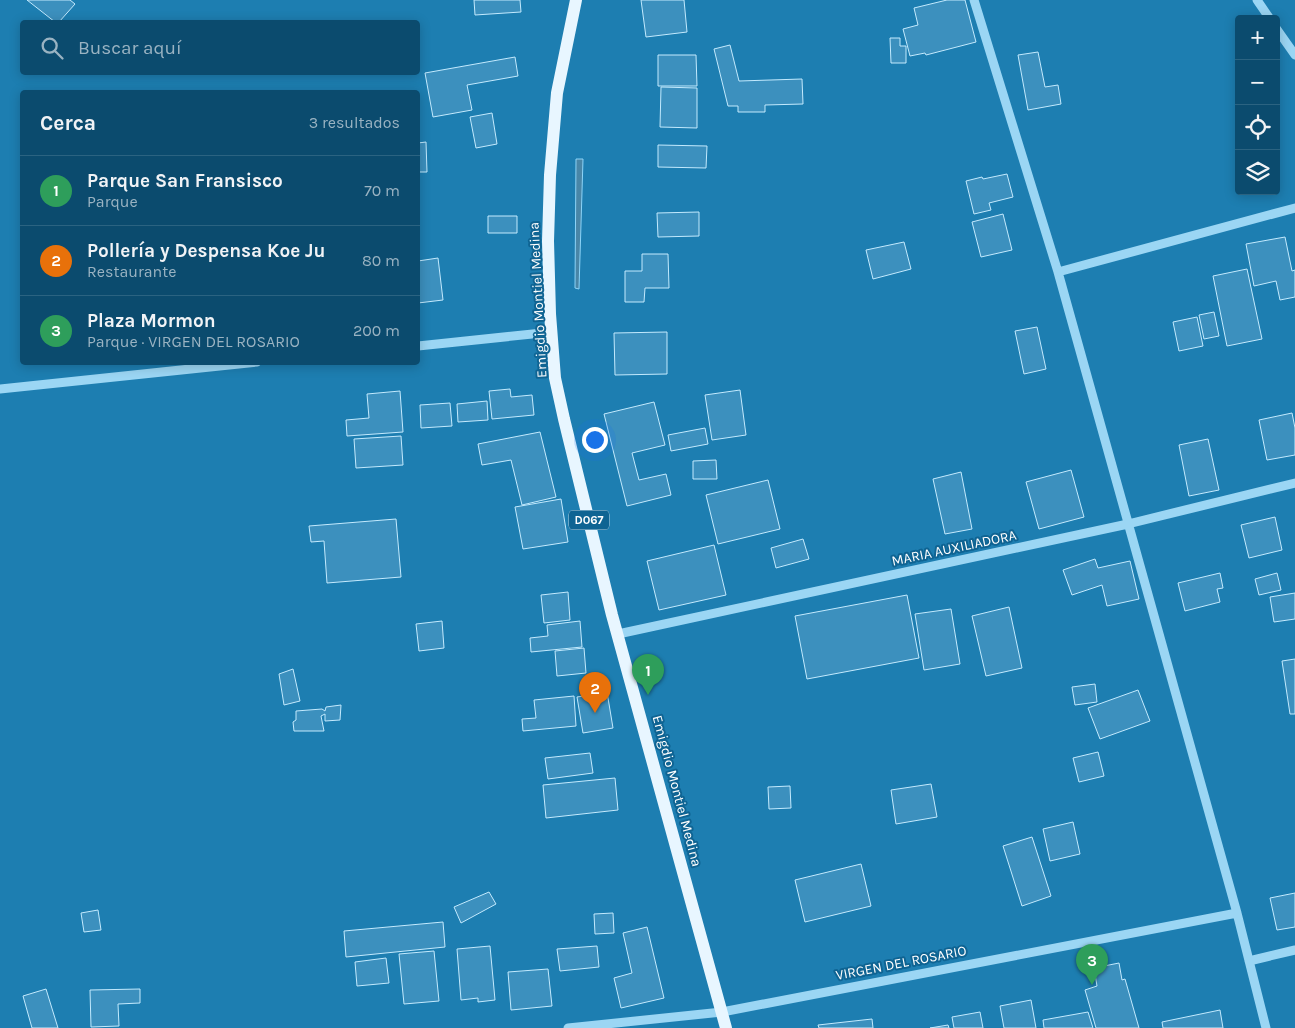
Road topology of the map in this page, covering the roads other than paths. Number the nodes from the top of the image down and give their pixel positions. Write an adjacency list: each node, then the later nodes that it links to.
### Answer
1 (576, 0): 9 (main road, Emigdio Montiel Medina / D067)
2 (974, 0): 8 (street)
3 (1257, 0): 4 (street)
4 (1267, 15)
5 (1280, 34): 6 (street)
6 (1295, 55)
7 (1295, 208): 8 (street)
8 (1058, 272): 14 (street)
9 (552, 332): 10 (street); 15 (main road, Emigdio Montiel Medina / D067)
10 (420, 346)
11 (228, 365): 12 (street)
12 (0, 389)
13 (1295, 483): 14 (street, MARIA AUXILIADORA)
14 (1128, 524): 15 (street, MARIA AUXILIADORA); 16 (street)
15 (618, 634): 19 (main road, Emigdio Montiel Medina / D067)
16 (1237, 913): 18 (street); 19 (street, VIRGEN DEL ROSARIO)
17 (1295, 950): 18 (street)
18 (1250, 961): 22 (street)
19 (722, 1012): 20 (street, VIRGEN DEL ROSARIO); 21 (main road, Emigdio Montiel Medina / D067)
20 (568, 1028)
21 (726, 1028)
22 (1266, 1028)

